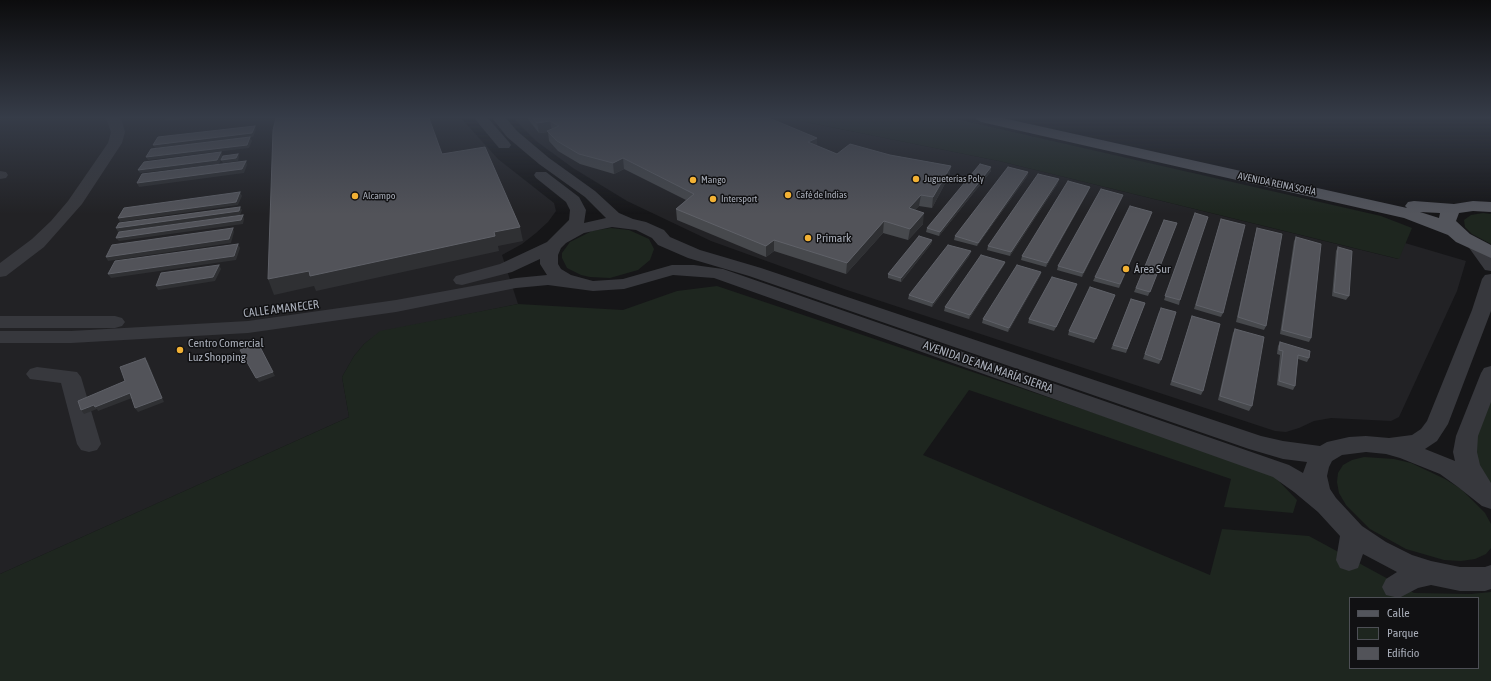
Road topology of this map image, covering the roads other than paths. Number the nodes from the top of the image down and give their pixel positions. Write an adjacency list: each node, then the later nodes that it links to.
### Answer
1 (110, 150): 14 (street)
2 (510, 150): 10 (street, AVENIDA DE ANA MARÍA SIERRA)
3 (530, 150): 8 (street, AVENIDA DE ANA MARÍA SIERRA)
4 (1123, 150): 9 (main road, AVENIDA REINA SOFÍA)
5 (1154, 150): 7 (main road, AVENIDA REINA SOFÍA)
6 (1491, 207): 7 (main road, AVENIDA REINA SOFÍA)
7 (1454, 209): 9 (main road)
8 (628, 223): 10 (street, AVENIDA DE ANA MARÍA SIERRA); 11 (street, AVENIDA DE ANA MARÍA SIERRA)
9 (1454, 231): 12 (main road, AVENIDA REINA SOFÍA)
10 (559, 240): 17 (street, AVENIDA DE ANA MARÍA SIERRA); 18 (street, CALLE AMANECER)
11 (664, 241): 15 (street, AVENIDA DE ANA MARÍA SIERRA); 24 (street, AVENIDA DE ANA MARÍA SIERRA)
12 (1483, 249): 13 (street)
13 (1491, 266)
14 (0, 272)
15 (637, 279): 17 (street, AVENIDA DE ANA MARÍA SIERRA); 26 (street, AVENIDA DE ANA MARÍA SIERRA)
16 (1491, 279): 23 (street)
17 (579, 284): 19 (street, CALLE AMANECER)
18 (0, 322)
19 (0, 337)
20 (1491, 373): 25 (street)
21 (38, 374): 22 (street)
22 (89, 444)
23 (1386, 446): 24 (street); 25 (street)
24 (1324, 455): 26 (street)
25 (1488, 496)
26 (1327, 505): 27 (street)
27 (1353, 533): 28 (street); 29 (street)
28 (1349, 560)
29 (1431, 573): 30 (street); 31 (street)
30 (1491, 577)
31 (1396, 587)

